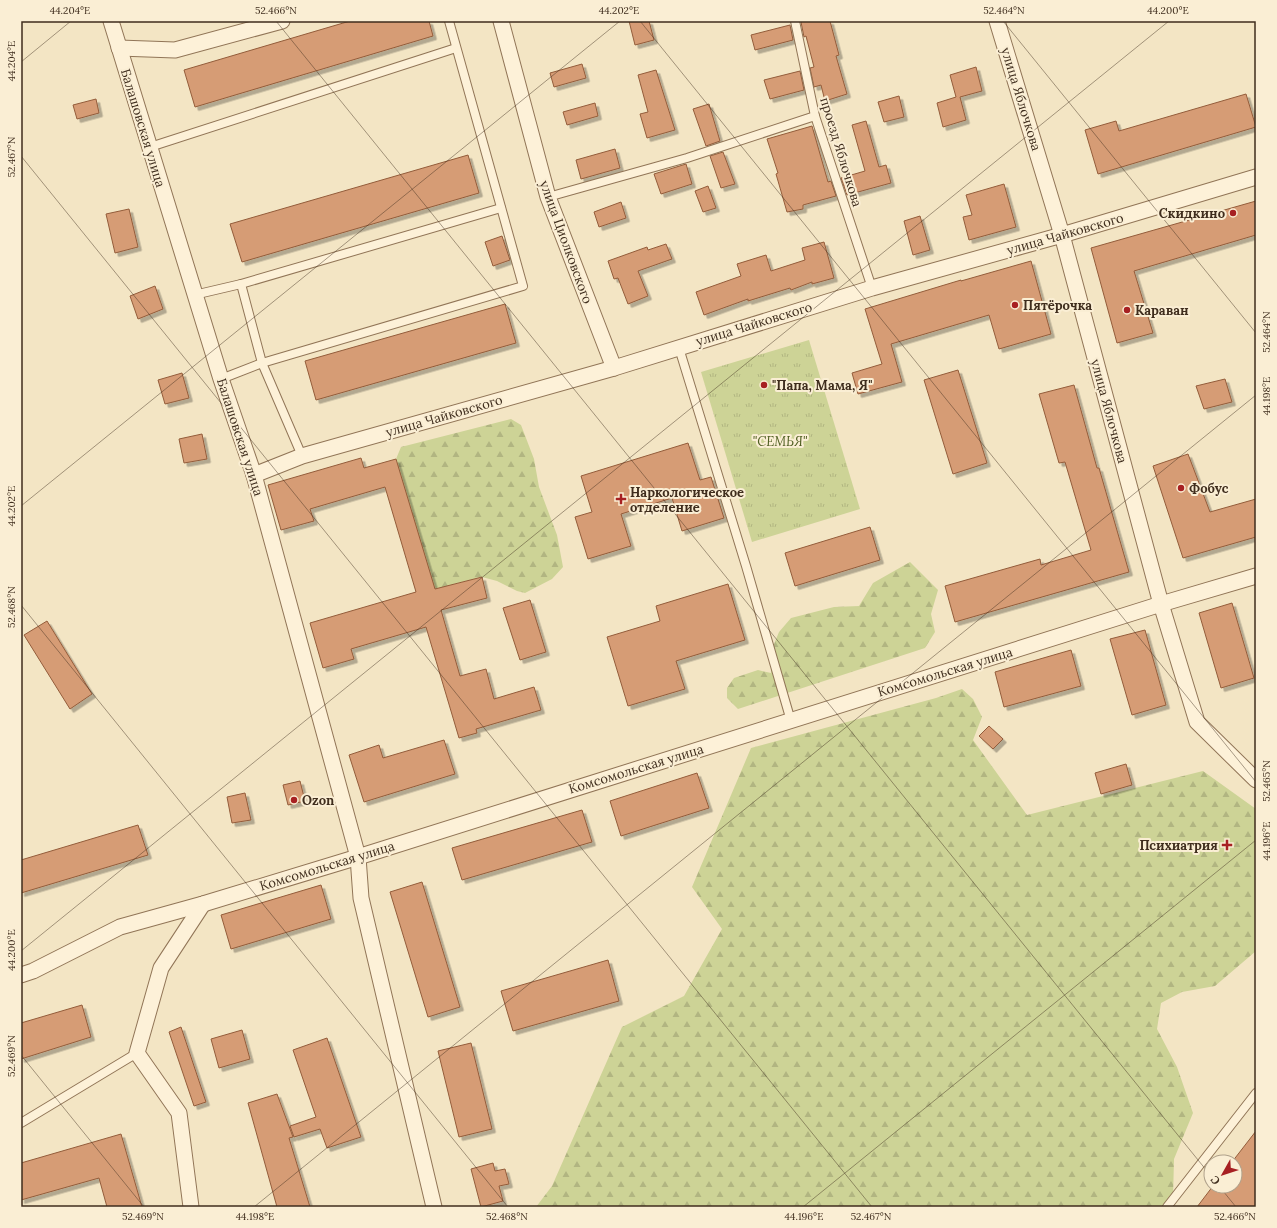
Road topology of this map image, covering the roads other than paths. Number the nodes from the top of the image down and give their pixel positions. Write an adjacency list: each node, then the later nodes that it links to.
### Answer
1 (111, 21): 7 (street, Балашовская улица)
2 (282, 21): 7 (street)
3 (449, 21): 8 (lane)
4 (501, 21): 12 (street, улица Циолковского)
5 (795, 21): 9 (lane, проезд Яблочкова)
6 (997, 21): 14 (street, улица Яблочкова)
7 (118, 48): 10 (street, Балашовская улица)
8 (456, 48): 10 (lane); 13 (lane)
9 (815, 116): 12 (lane); 16 (lane, проезд Яблочкова)
10 (150, 147): 17 (street, Балашовская улица)
11 (1256, 177): 14 (street, улица Чайковского)
12 (548, 197): 20 (street, улица Циолковского)
13 (501, 208): 15 (lane); 19 (lane)
14 (1062, 235): 16 (street, улица Чайковского); 25 (street, улица Яблочкова)
15 (241, 284): 17 (lane); 19 (lane)
16 (872, 288): 18 (street, улица Чайковского)
17 (194, 294): 21 (street, Балашовская улица)
18 (678, 348): 20 (street, улица Чайковского); 26 (lane)
19 (262, 363): 21 (lane); 22 (lane)
20 (614, 368): 22 (street, улица Чайковского)
21 (221, 380): 23 (street, Балашовская улица)
22 (302, 456): 23 (street, улица Чайковского)
23 (254, 475): 28 (street, Балашовская улица)
24 (1256, 576): 25 (street, Комсомольская улица)
25 (1161, 604): 26 (street, Комсомольская улица); 27 (street, улица Яблочкова)
26 (791, 721): 28 (street, Комсомольская улица)
27 (1256, 780)
28 (358, 857): 29 (street, Комсомольская улица); 35 (street, Балашовская улица)
29 (204, 904): 30 (street, Комсомольская улица); 31 (street)
30 (21, 975)
31 (137, 1053): 33 (lane); 34 (street)
32 (1256, 1093): 36 (lane)
33 (21, 1123)
34 (191, 1207)
35 (434, 1207)
36 (1167, 1207)

